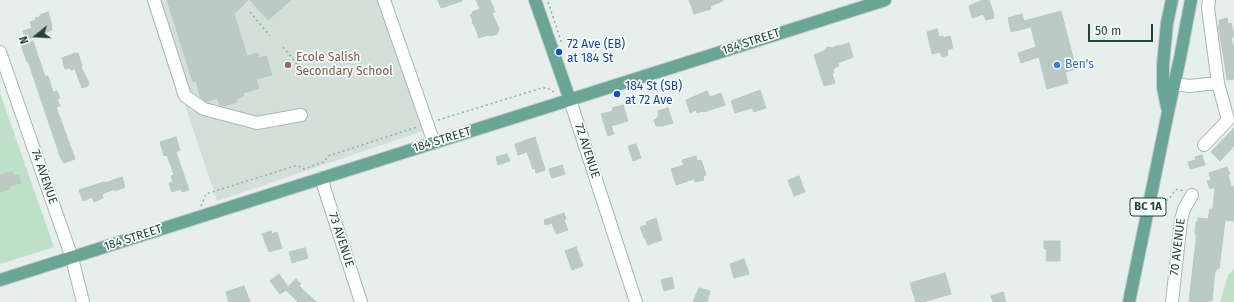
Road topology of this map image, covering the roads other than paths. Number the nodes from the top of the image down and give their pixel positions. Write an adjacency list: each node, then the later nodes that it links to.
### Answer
1 (154, 0): 13 (street)
2 (384, 0): 14 (street)
3 (535, 0): 11 (main road, 72 AVENUE)
4 (883, 0): 11 (main road, 184 STREET)
5 (1172, 0): 12 (main road)
6 (1191, 0): 10 (main road, BC 1A)
7 (1209, 0): 9 (street)
8 (0, 52): 18 (street, 74 AVENUE)
9 (1218, 83): 10 (street); 15 (street)
10 (1175, 84): 12 (main road, BC 1A)
11 (570, 100): 14 (main road, 184 STREET); 22 (street, 72 AVENUE)
12 (1168, 112): 23 (main road, BC 1A)
13 (301, 115)
14 (434, 143): 16 (main road, 184 STREET)
15 (1204, 145)
16 (321, 178): 18 (main road, 184 STREET); 21 (street, 73 AVENUE)
17 (1192, 195): 24 (street, 70 AVENUE)
18 (72, 258): 19 (main road, 184 STREET); 20 (street, 74 AVENUE)
19 (0, 280)
20 (83, 302)
21 (361, 302)
22 (636, 302)
23 (1129, 302)
24 (1172, 302)

